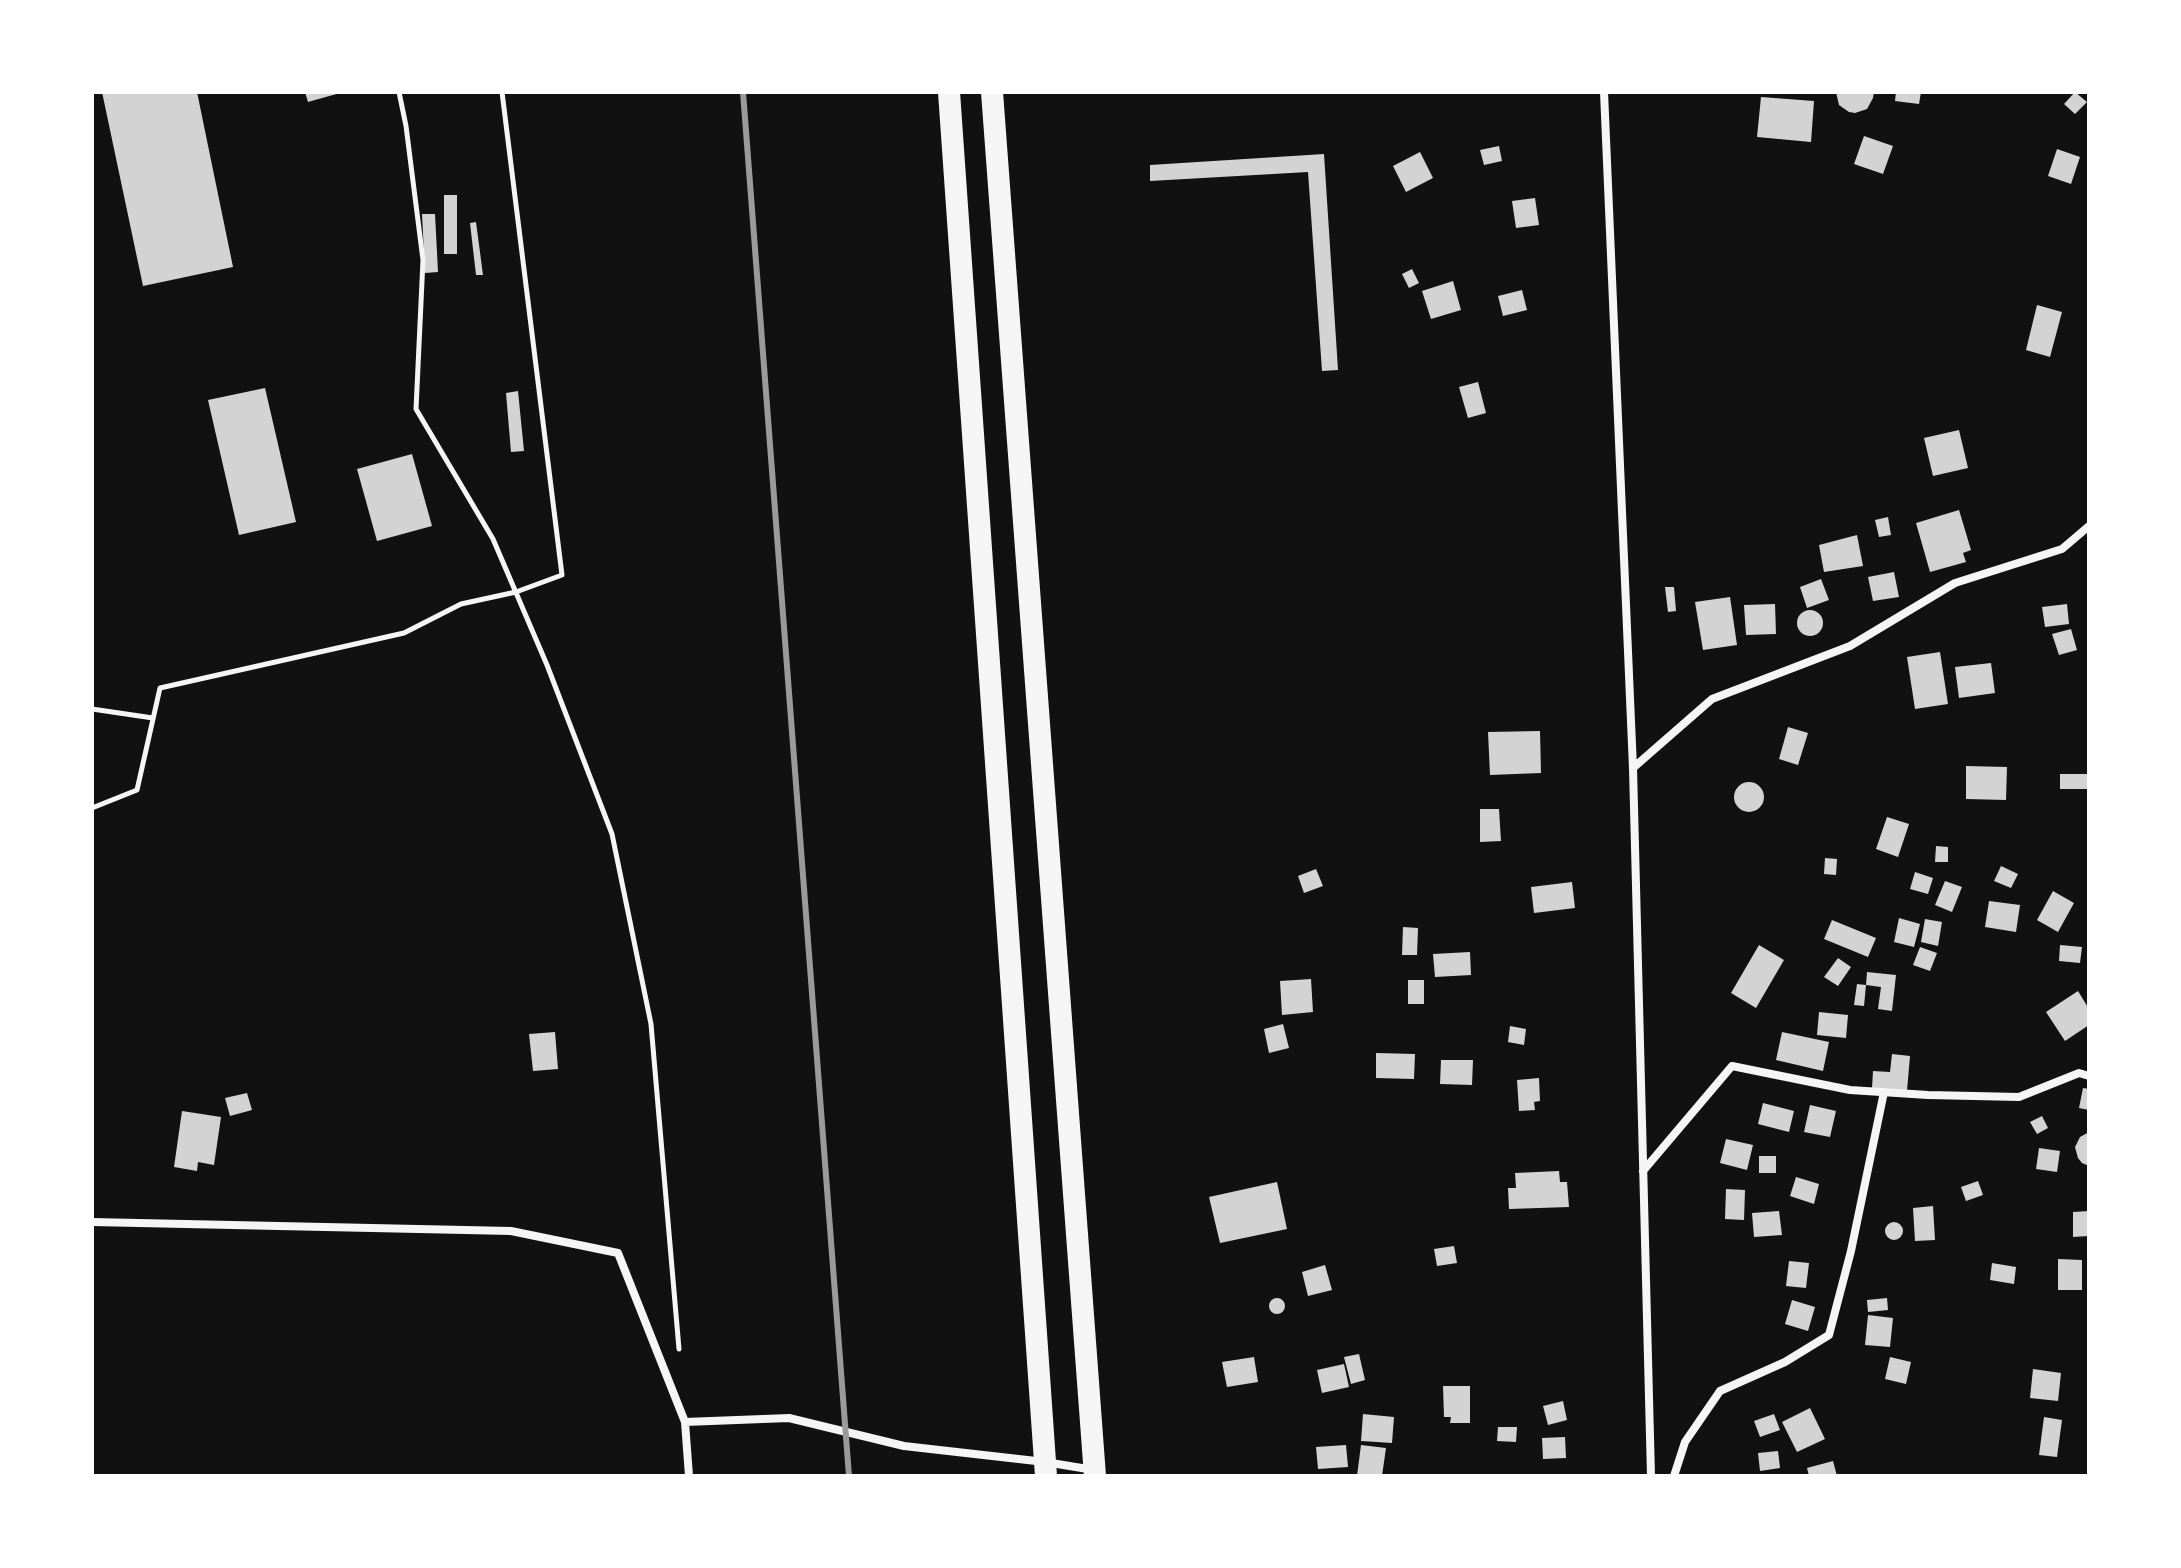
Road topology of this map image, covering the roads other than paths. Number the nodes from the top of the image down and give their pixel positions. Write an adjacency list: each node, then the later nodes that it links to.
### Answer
1 (949, 92): 11 (highway)
2 (992, 92): 12 (highway)
3 (1604, 92): 5 (street)
4 (2089, 526): 5 (street)
5 (1633, 768): 8 (street)
6 (2089, 1076): 7 (street)
7 (1884, 1092): 8 (street); 15 (street)
8 (1643, 1171): 14 (street)
9 (92, 1222): 10 (street)
10 (685, 1422): 11 (street); 13 (street)
11 (1046, 1469): 12 (street)
12 (1097, 1474)
13 (689, 1476)
14 (1651, 1476)
15 (1674, 1476)

